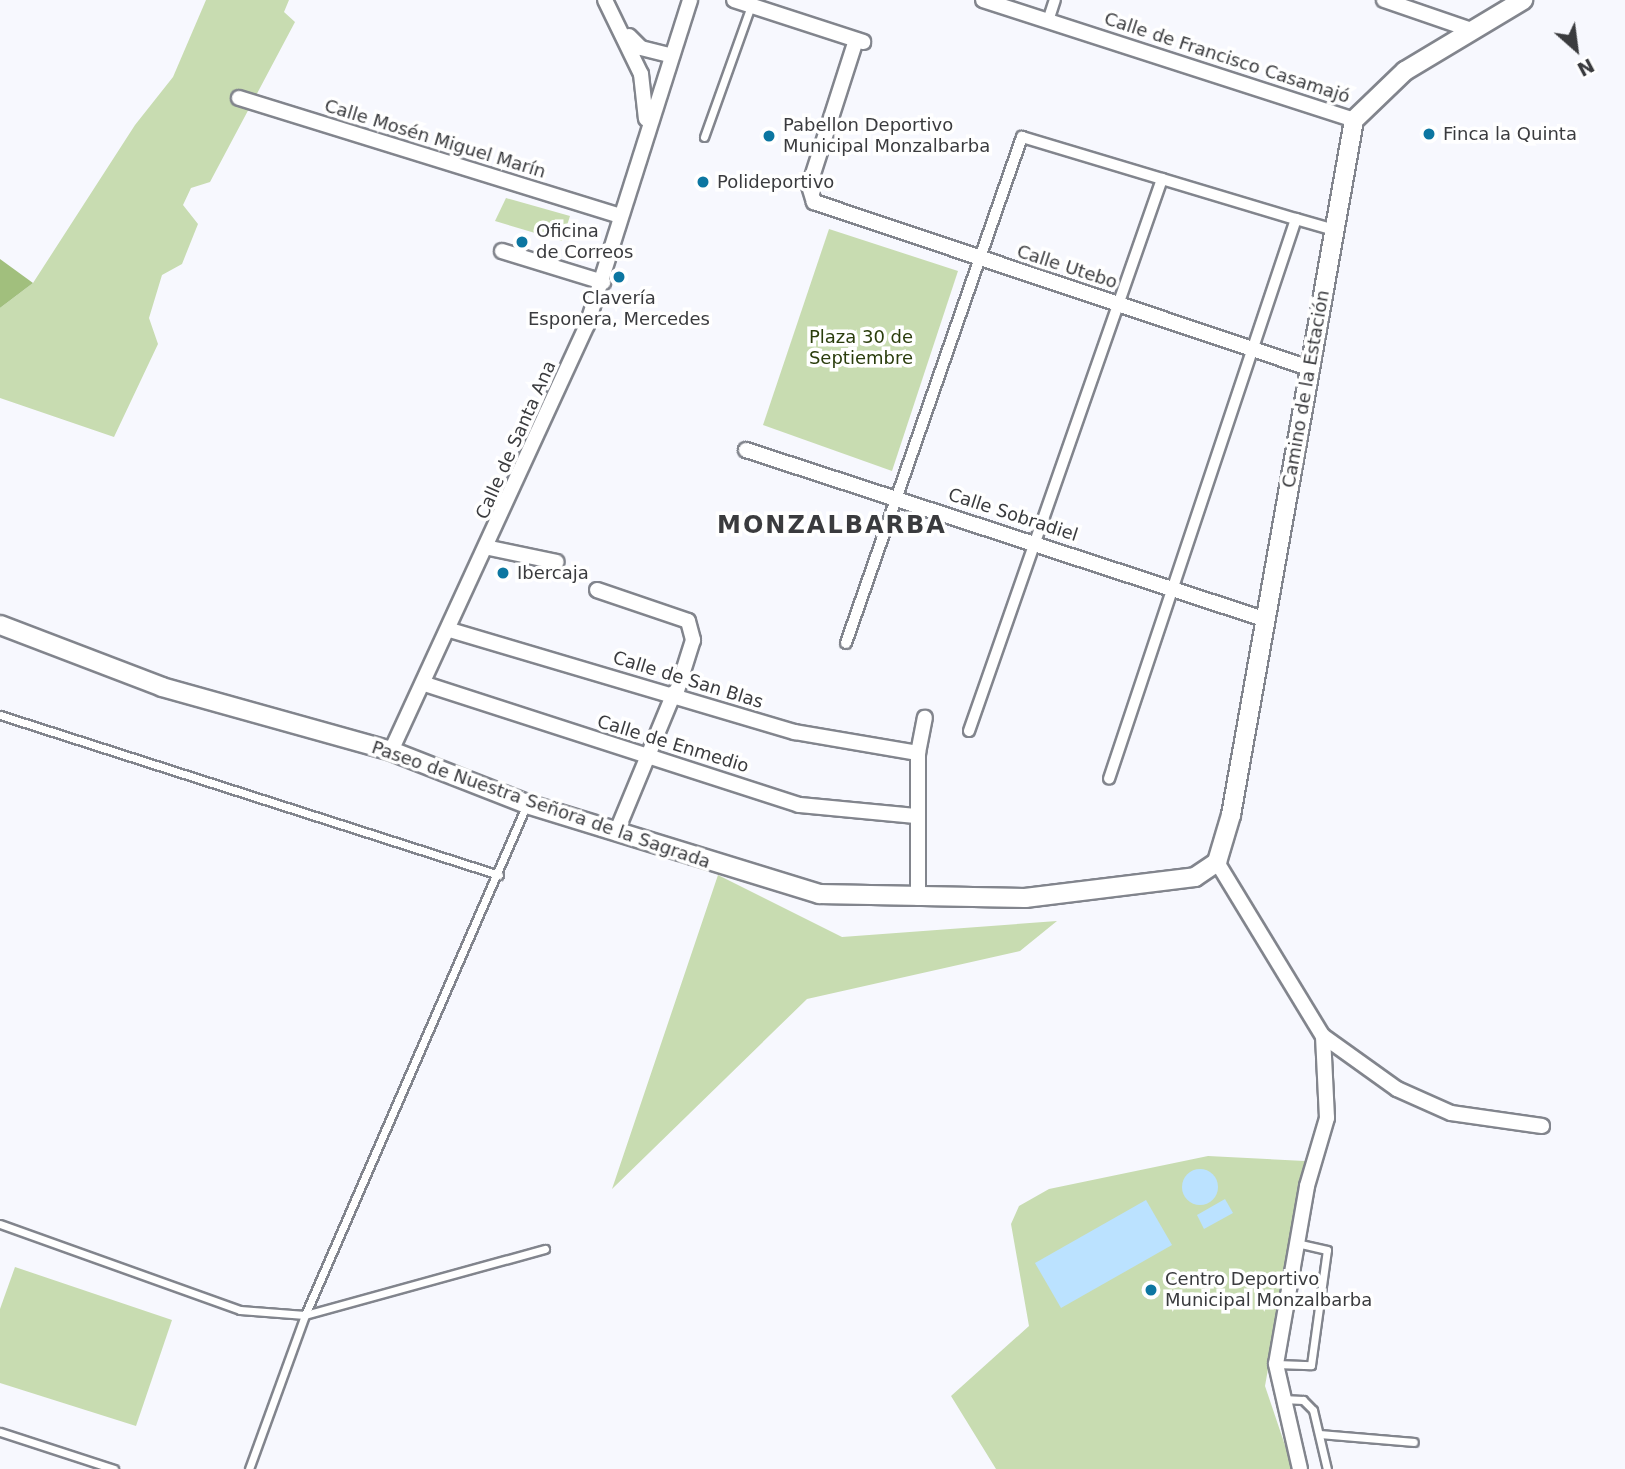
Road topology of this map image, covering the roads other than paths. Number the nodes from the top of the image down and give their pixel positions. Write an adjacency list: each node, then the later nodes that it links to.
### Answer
1 (605, 0): 10 (street)
2 (690, 0): 12 (street, Calle de Santa Ana)
3 (734, 0): 8 (street)
4 (983, 0): 9 (street, Calle de Francisco Casamajó)
5 (1055, 0): 9 (street)
6 (1384, 0): 11 (street)
7 (1523, 0): 11 (street)
8 (751, 5): 16 (lane); 22 (street, Calle Utebo)
9 (1048, 21): 14 (street, Calle de Francisco Casamajó)
10 (623, 30): 12 (street); 15 (street)
11 (1471, 30): 14 (street)
12 (672, 56): 15 (street, Calle de Santa Ana)
13 (239, 98): 18 (street, Calle Mosén Miguel Marín)
14 (1354, 120): 20 (street, Camino de la Estación)
15 (646, 131): 18 (street, Calle de Santa Ana)
16 (705, 138)
17 (1162, 179): 19 (street); 22 (street); 24 (street)
18 (620, 216): 23 (street, Calle de Santa Ana)
19 (1296, 219): 20 (street); 25 (street)
20 (1334, 230): 26 (street, Camino de la Estación)
21 (502, 250): 23 (street)
22 (981, 258): 24 (street, Calle Utebo); 28 (street)
23 (603, 282): 30 (street, Calle de Santa Ana)
24 (1117, 303): 25 (street, Calle Utebo); 29 (street)
25 (1253, 349): 26 (street, Calle Utebo); 32 (street)
26 (1308, 368): 34 (street, Camino de la Estación)
27 (747, 450): 28 (street, Calle Sobradiel)
28 (899, 499): 29 (street, Calle Sobradiel); 37 (street)
29 (1033, 542): 32 (street, Calle Sobradiel); 42 (street)
30 (490, 548): 31 (street); 36 (street, Calle de Santa Ana)
31 (557, 562)
32 (1174, 587): 34 (street, Calle Sobradiel); 46 (street)
33 (597, 590): 39 (street)
34 (1267, 621): 50 (street, Camino de la Estación)
35 (0, 625): 43 (street, Paseo de Nuestra Señora de la Sagrada)
36 (450, 630): 38 (street, Calle de Santa Ana); 39 (street, Calle de San Blas)
37 (846, 643)
38 (425, 684): 43 (street, Calle de Santa Ana); 45 (street, Calle de Enmedio)
39 (675, 694): 44 (street, Calle de San Blas); 45 (street)
40 (0, 715): 51 (lane)
41 (925, 718): 44 (street)
42 (969, 732)
43 (391, 751): 47 (street, Paseo de Nuestra Señora de la Sagrada)
44 (919, 753): 48 (street)
45 (647, 758): 48 (street, Calle de Enmedio); 49 (street)
46 (1109, 779)
47 (527, 803): 49 (street, Paseo de Nuestra Señora de la Sagrada); 51 (lane)
48 (916, 816): 52 (street)
49 (616, 833): 52 (street, Paseo de Nuestra Señora de la Sagrada)
50 (1217, 862): 52 (street, Paseo de Nuestra Señora de la Sagrada); 53 (street)
51 (499, 875): 58 (lane)
52 (918, 898)
53 (1323, 1036): 54 (street); 56 (street)
54 (1542, 1126)
55 (0, 1224): 58 (lane)
56 (1296, 1242): 59 (street); 59 (lane)
57 (545, 1250): 58 (lane)
58 (305, 1315): 65 (lane)
59 (1276, 1364): 60 (street)
60 (1281, 1399): 62 (lane); 66 (street)
61 (0, 1432): 64 (lane)
62 (1320, 1434): 63 (lane); 67 (lane)
63 (1414, 1442)
64 (114, 1469)
65 (249, 1469)
66 (1300, 1469)
67 (1327, 1469)

